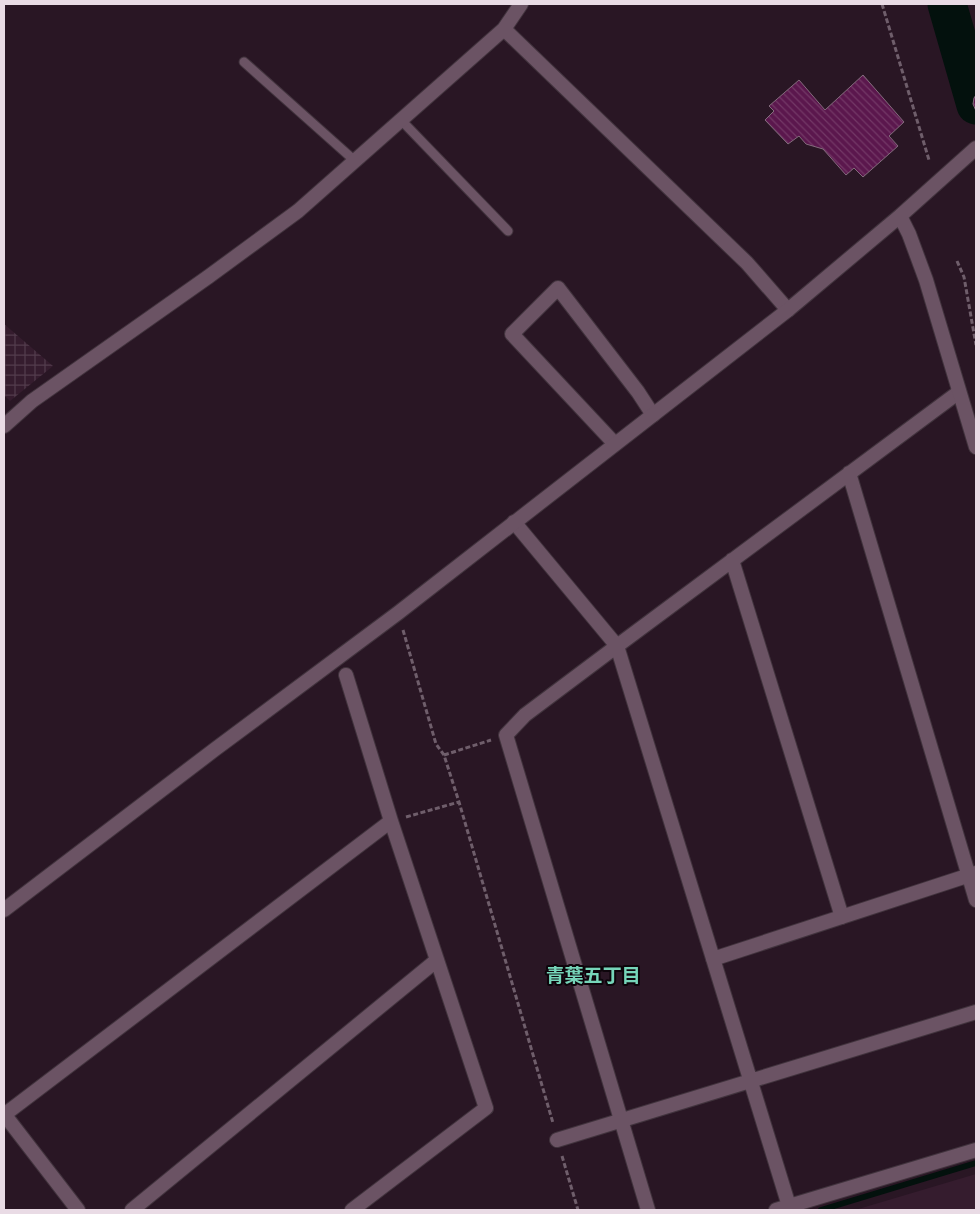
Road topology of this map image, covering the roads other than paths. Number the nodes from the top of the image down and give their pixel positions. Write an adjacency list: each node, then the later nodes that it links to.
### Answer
1 (521, 4): 2 (street)
2 (504, 29): 4 (street); 9 (street)
3 (244, 62): 6 (lane)
4 (401, 120): 6 (street); 8 (lane)
5 (976, 148): 7 (street)
6 (355, 161): 12 (street)
7 (900, 216): 9 (street); 10 (street)
8 (508, 231)
9 (788, 310): 11 (street)
10 (959, 392): 14 (street); 15 (street)
11 (653, 415): 13 (street); 13 (street)
12 (4, 426)
13 (615, 444): 16 (street)
14 (976, 447)
15 (849, 473): 17 (street); 21 (street)
16 (514, 522): 18 (street); 23 (street)
17 (732, 560): 18 (street); 24 (street)
18 (617, 646): 26 (street); 30 (street)
19 (346, 676): 20 (street)
20 (391, 821): 25 (street); 29 (street)
21 (973, 875): 22 (street); 24 (street)
22 (976, 900)
23 (4, 910)
24 (842, 917): 26 (street)
25 (437, 960): 35 (street); 36 (street)
26 (714, 960): 28 (street)
27 (976, 1012): 28 (street)
28 (751, 1081): 30 (street); 33 (street)
29 (4, 1115): 34 (street)
30 (621, 1120): 31 (street); 37 (street)
31 (558, 1140)
32 (976, 1150): 33 (street)
33 (783, 1208)
34 (78, 1210)
35 (132, 1210)
36 (352, 1210)
37 (648, 1210)

